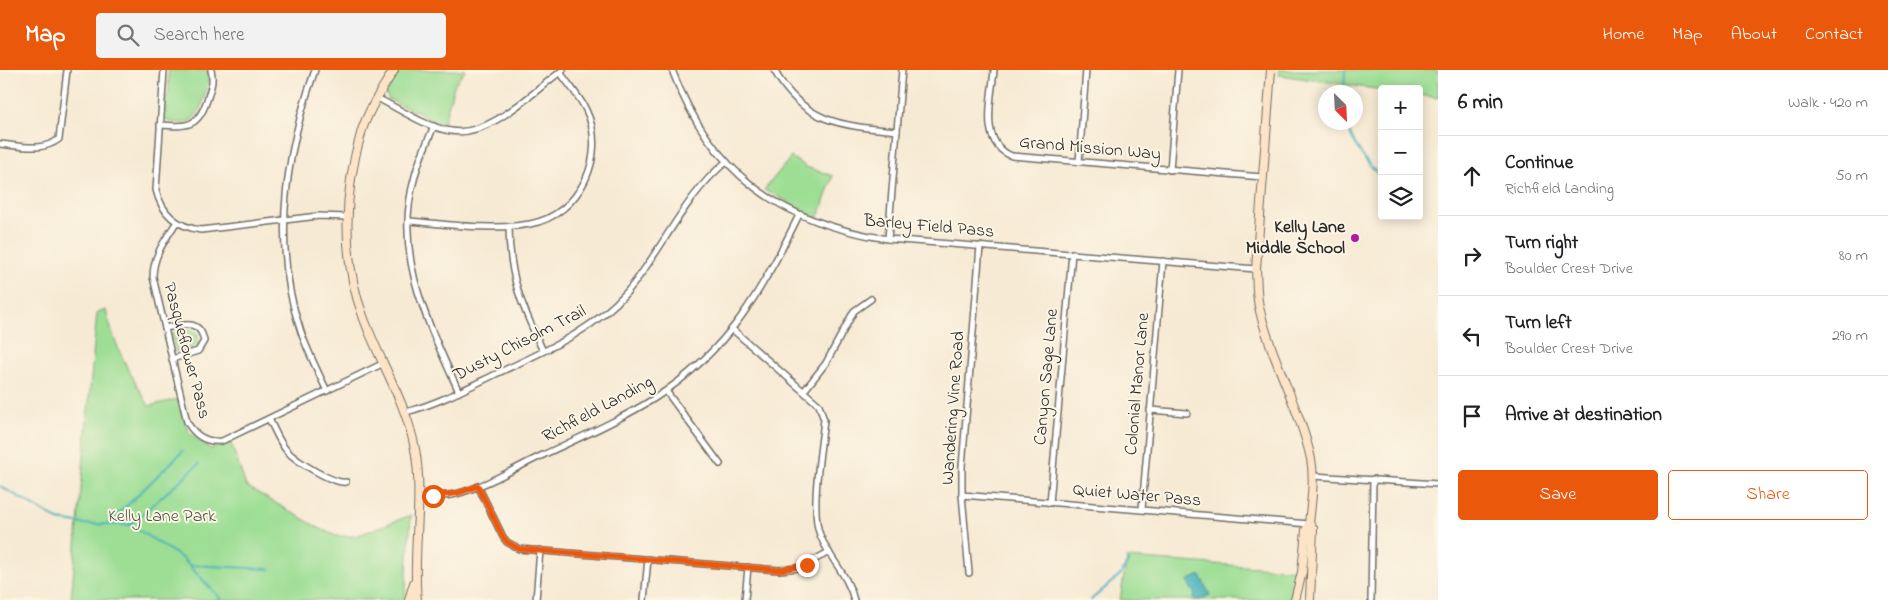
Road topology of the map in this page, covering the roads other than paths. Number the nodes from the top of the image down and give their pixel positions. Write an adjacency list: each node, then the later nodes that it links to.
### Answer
1 (67, 70): 18 (street)
2 (164, 70): 15 (street)
3 (211, 70): 15 (street)
4 (315, 70): 25 (street)
5 (394, 70): 14 (street)
6 (672, 70): 19 (street, Barley Field Pass)
7 (774, 70): 17 (street)
8 (902, 70): 17 (street)
9 (994, 70): 20 (street, Grand Mission Way)
10 (1086, 70): 20 (street)
11 (1178, 70): 21 (street)
12 (1271, 70): 22 (street)
13 (561, 71): 16 (street); 28 (street)
14 (377, 98): 16 (street); 24 (street)
15 (160, 125): 27 (street)
16 (434, 126): 26 (street)
17 (897, 131): 29 (street)
18 (0, 144)
19 (726, 162): 23 (street, Barley Field Pass); 37 (street, Dusty Chisolm Trail)
20 (1079, 162): 21 (street, Grand Mission Way)
21 (1170, 170): 22 (street, Grand Mission Way)
22 (1262, 177): 33 (street)
23 (799, 215): 29 (street, Barley Field Pass); 36 (street, Richfield Landing)
24 (347, 217): 25 (street); 39 (street)
25 (284, 220): 27 (street); 41 (street)
26 (408, 221): 28 (street); 43 (street)
27 (176, 223): 35 (street, Pasqueflower Pass)
28 (509, 227): 37 (street)
29 (888, 239): 30 (street, Barley Field Pass)
30 (980, 246): 31 (street, Barley Field Pass); 54 (street, Wandering Vine Road)
31 (1072, 253): 32 (street, Barley Field Pass); 56 (street, Canyon Sage Lane)
32 (1163, 261): 33 (street, Barley Field Pass); 44 (street, Colonial Manor Lane)
33 (1256, 269): 49 (street)
34 (871, 299): 42 (street)
35 (165, 328): 38 (street, Pasqueflower Pass); 38 (street)
36 (732, 330): 40 (street, Richfield Landing); 42 (street)
37 (543, 351): 43 (street, Dusty Chisolm Trail)
38 (172, 359): 47 (street, Pasqueflower Pass)
39 (384, 363): 41 (street, Pasqueflower Pass); 45 (street)
40 (666, 390): 48 (street); 53 (street, Richfield Landing)
41 (327, 391): 47 (street, Pasqueflower Pass)
42 (804, 391): 60 (street)
43 (460, 392): 45 (street, Dusty Chisolm Trail)
44 (1150, 410): 46 (street); 57 (street, Colonial Manor Lane)
45 (406, 412): 55 (street)
46 (1187, 412)
47 (269, 420): 51 (street)
48 (720, 464)
49 (1313, 476): 50 (street); 58 (street)
50 (1373, 479): 52 (street); 73 (street)
51 (346, 482)
52 (1438, 484)
53 (478, 486): 55 (street, Richfield Landing); 59 (street)
54 (962, 495): 56 (street, Quiet Water Pass); 63 (street, Wandering Vine Road)
55 (419, 496): 64 (street)
56 (1050, 503): 57 (street, Quiet Water Pass)
57 (1142, 509): 58 (street, Quiet Water Pass)
58 (1310, 524): 71 (street); 72 (street)
59 (540, 550): 61 (street); 67 (street)
60 (829, 552): 62 (street); 70 (street)
61 (648, 559): 62 (street); 68 (street)
62 (748, 567): 69 (street)
63 (969, 573)
64 (415, 578): 65 (street); 66 (street)
65 (409, 600)
66 (417, 600)
67 (536, 600)
68 (644, 600)
69 (745, 600)
70 (854, 600)
71 (1296, 600)
72 (1310, 600)
73 (1370, 600)

